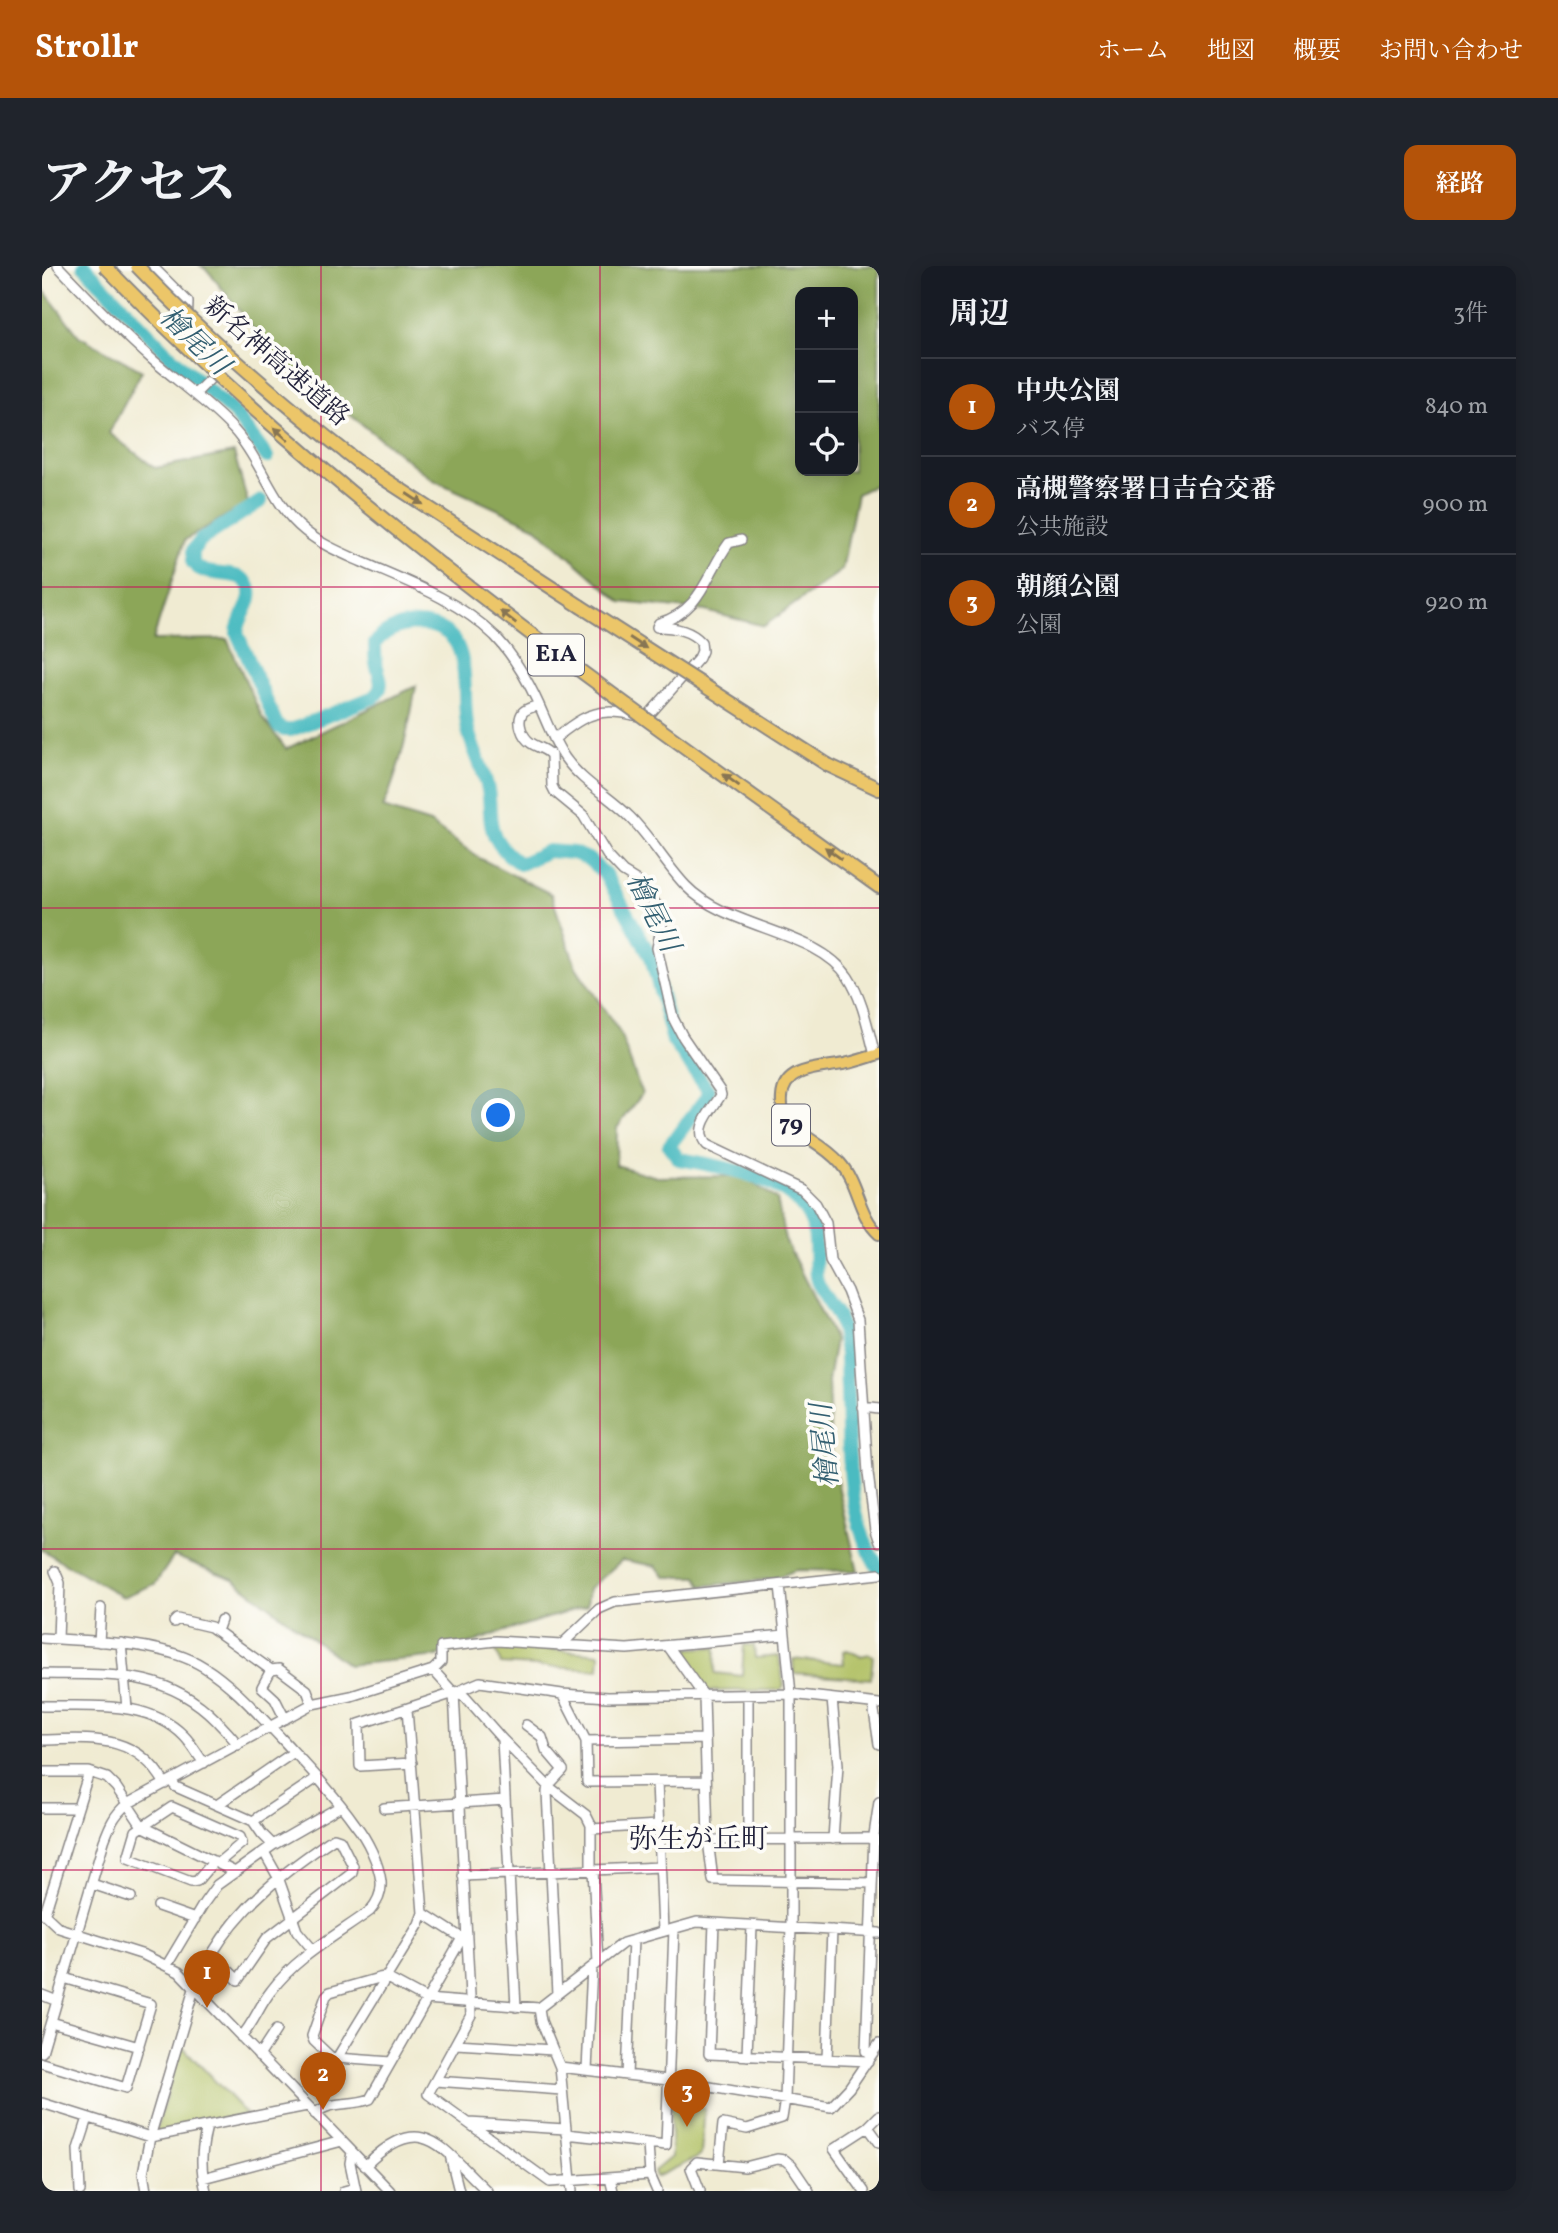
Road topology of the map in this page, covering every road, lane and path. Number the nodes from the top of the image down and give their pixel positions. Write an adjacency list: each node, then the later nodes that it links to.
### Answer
1 (58, 266): 5 (street)
2 (105, 266): 10 (highway, 新名神高速道路 / E1A, one-way to 2, bridge)
3 (136, 266): 9 (highway, 新名神高速道路 / E1A, one-way to 9, bridge)
4 (152, 266): 5 (street)
5 (195, 394): 7 (street)
6 (741, 540): 8 (street)
7 (539, 705): 8 (street); 13 (street)
8 (554, 739): 11 (street)
9 (879, 789)
10 (879, 887)
11 (877, 1055): 12 (main road, 79)
12 (879, 1234)
13 (863, 1407): 14 (street); 15 (street)
14 (879, 1409)
15 (879, 1542)
16 (55, 1571): 25 (street)
17 (878, 1576): 18 (street)
18 (780, 1585): 23 (street); 28 (street)
19 (101, 1608): 26 (street)
20 (221, 1620): 22 (street)
21 (174, 1622): 22 (street)
22 (217, 1632): 30 (street)
23 (785, 1635): 29 (street); 36 (street)
24 (42, 1638): 25 (street)
25 (58, 1639): 26 (street)
26 (99, 1642): 27 (street)
27 (121, 1643): 33 (street); 47 (street)
28 (560, 1646): 29 (street); 31 (street)
29 (668, 1646): 38 (street)
30 (271, 1670): 40 (street); 45 (street)
31 (433, 1670): 34 (street); 40 (street)
32 (42, 1674): 33 (street)
33 (124, 1675): 43 (street); 53 (street)
34 (454, 1693): 35 (street); 44 (street); 48 (street); 66 (street)
35 (562, 1694): 38 (street); 51 (street)
36 (791, 1694): 37 (street); 39 (street); 81 (street)
37 (748, 1695): 38 (street); 80 (street)
38 (704, 1696): 49 (street)
39 (832, 1699): 41 (street); 78 (street)
40 (312, 1704): 45 (street)
41 (876, 1704): 52 (street)
42 (42, 1706): 43 (street)
43 (127, 1708): 55 (street)
44 (407, 1709): 56 (street); 56 (street)
45 (285, 1719): 47 (street)
46 (531, 1725): 63 (street)
47 (270, 1727): 53 (street); 54 (street)
48 (502, 1739): 63 (street); 64 (street)
49 (705, 1739): 51 (street); 60 (street)
50 (42, 1740): 61 (street)
51 (586, 1741): 62 (street)
52 (879, 1744)
53 (237, 1745): 55 (street)
54 (294, 1752): 59 (street); 68 (street)
55 (204, 1763): 61 (street)
56 (412, 1763): 70 (street)
57 (42, 1772): 58 (street)
58 (89, 1772): 67 (street); 72 (street)
59 (317, 1778): 69 (street); 74 (street)
60 (706, 1781): 62 (street); 79 (street)
61 (168, 1782): 67 (street); 68 (street)
62 (656, 1782): 75 (street)
63 (548, 1786): 77 (street); 89 (street)
64 (505, 1800): 66 (street); 90 (street)
65 (879, 1801): 82 (street)
66 (460, 1803): 70 (street); 91 (street)
67 (127, 1804): 76 (street); 95 (street)
68 (216, 1805): 74 (street)
69 (341, 1806): 83 (street); 112 (street)
70 (415, 1806): 73 (street); 99 (street)
71 (42, 1808): 72 (street)
72 (77, 1808): 98 (street)
73 (384, 1808)
74 (253, 1821): 83 (street)
75 (658, 1825): 77 (street); 86 (street)
76 (142, 1826): 85 (street); 85 (street); 85 (street)
77 (591, 1829): 87 (street)
78 (833, 1839): 81 (street); 82 (street)
79 (708, 1840): 80 (street); 93 (street)
80 (748, 1840): 81 (street)
81 (792, 1840): 93 (street)
82 (877, 1841): 94 (street)
83 (273, 1845): 84 (street)
84 (264, 1852): 88 (street); 92 (street)
85 (216, 1862): 88 (street)
86 (660, 1867): 87 (street); 107 (street)
87 (592, 1870): 89 (street); 114 (street)
88 (233, 1871): 101 (street)
89 (550, 1872): 90 (street); 118 (street)
90 (509, 1874): 91 (street); 123 (street)
91 (463, 1876): 110 (street)
92 (278, 1877): 100 (street); 100 (street); 100 (street)
93 (791, 1882): 94 (street); 105 (street)
94 (872, 1883): 108 (street)
95 (92, 1884): 96 (street); 109 (street)
96 (131, 1897)
97 (158, 1906): 101 (street)
98 (43, 1912): 109 (street)
99 (423, 1913): 110 (street); 115 (street)
100 (293, 1917): 112 (street)
101 (194, 1919): 113 (street)
102 (715, 1923): 103 (street); 104 (street); 134 (street)
103 (752, 1926): 105 (street); 134 (street)
104 (674, 1928): 107 (street); 144 (street)
105 (791, 1928): 106 (street); 135 (street)
106 (832, 1930): 108 (street); 138 (street)
107 (663, 1931): 111 (street)
108 (875, 1933): 136 (street)
109 (78, 1934): 113 (street); 116 (street)
110 (465, 1936): 120 (street); 122 (street)
111 (633, 1940): 114 (street); 143 (street)
112 (313, 1950): 127 (street)
113 (167, 1965): 117 (street)
114 (595, 1965): 118 (street); 142 (street)
115 (385, 1977): 120 (street); 137 (street); 137 (street)
116 (64, 1978): 121 (street); 130 (street)
117 (194, 1989): 127 (street); 157 (street)
118 (557, 1994): 124 (street)
119 (42, 1995): 121 (street)
120 (426, 1999): 122 (street); 139 (street)
121 (57, 2001): 125 (street)
122 (471, 2003): 123 (street); 128 (street)
123 (516, 2007): 124 (street)
124 (539, 2008): 131 (street)
125 (51, 2022): 130 (street); 132 (street)
126 (276, 2030): 133 (street)
127 (241, 2037): 133 (street)
128 (456, 2043): 131 (street); 145 (street)
129 (879, 2044): 136 (street)
130 (139, 2047): 140 (street)
131 (553, 2050): 141 (street)
132 (42, 2052)
133 (259, 2056): 149 (street)
134 (747, 2056): 135 (street)
135 (786, 2058): 138 (street); 147 (street)
136 (869, 2058): 138 (street); 147 (street)
137 (337, 2059): 139 (street)
138 (827, 2059)
139 (391, 2062): 150 (street)
140 (42, 2063)
141 (560, 2067): 142 (street); 146 (street)
142 (587, 2070): 143 (street)
143 (627, 2075): 144 (street)
144 (668, 2080): 147 (street); 160 (street)
145 (435, 2081): 146 (street); 153 (street)
146 (562, 2090): 156 (street)
147 (785, 2099): 163 (street)
148 (42, 2103): 152 (street)
149 (307, 2106): 150 (street); 154 (street)
150 (315, 2114): 158 (street)
151 (879, 2116): 155 (street)
152 (88, 2118): 157 (street); 171 (street)
153 (467, 2123): 156 (street); 168 (street)
154 (207, 2126): 157 (street); 166 (street)
155 (868, 2127): 159 (street); 181 (street)
156 (566, 2132): 160 (street); 168 (street)
157 (150, 2137): 172 (street)
158 (342, 2141): 161 (street); 166 (street)
159 (879, 2142)
160 (648, 2144): 165 (street)
161 (352, 2152): 164 (street); 170 (street)
162 (450, 2155): 164 (street); 176 (street); 177 (street)
163 (719, 2164): 169 (street); 180 (street)
164 (365, 2166): 175 (street)
165 (650, 2175): 167 (street); 179 (street)
166 (203, 2178): 173 (street)
167 (610, 2178): 168 (street); 178 (street)
168 (571, 2187)
169 (804, 2189)
170 (356, 2190): 174 (street)
171 (80, 2191)
172 (146, 2191)
173 (206, 2191)
174 (344, 2191)
175 (390, 2191)
176 (459, 2191)
177 (487, 2191)
178 (612, 2191)
179 (657, 2191)
180 (700, 2191)
181 (864, 2191)

